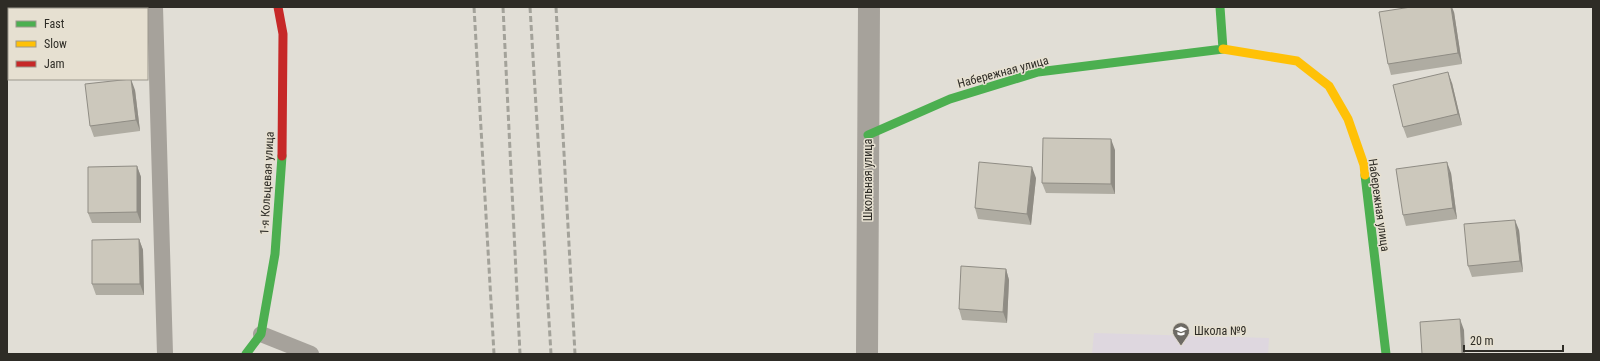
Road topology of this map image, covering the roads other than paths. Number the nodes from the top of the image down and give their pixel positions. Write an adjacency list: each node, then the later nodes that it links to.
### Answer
1 (155, 7): 8 (lane)
2 (278, 7): 7 (street, 1-я Кольцевая улица)
3 (869, 7): 6 (street, Школьная улица)
4 (1220, 7): 5 (street)
5 (1223, 49): 6 (street, Набережная улица); 12 (street, Набережная улица)
6 (868, 135): 11 (street, Школьная улица)
7 (261, 334): 9 (street, 1-я Кольцевая улица); 10 (lane)
8 (165, 354)
9 (246, 354)
10 (311, 354)
11 (867, 354)
12 (1386, 354)

